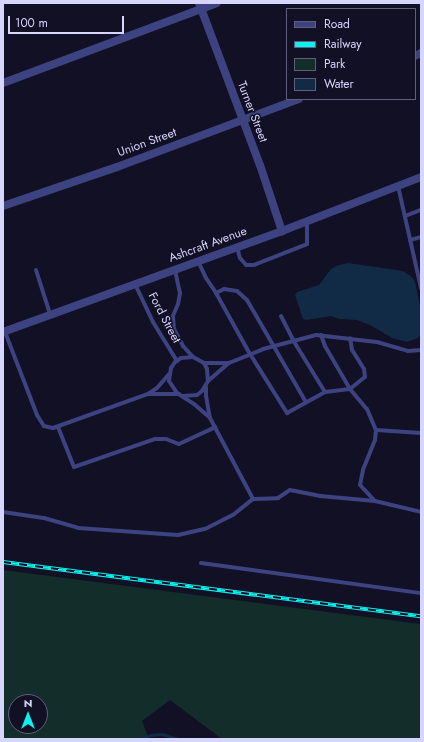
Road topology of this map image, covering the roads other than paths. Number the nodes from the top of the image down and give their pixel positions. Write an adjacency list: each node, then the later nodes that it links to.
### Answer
1 (218, 3): 2 (street)
2 (200, 6): 3 (street); 5 (street, Turner Street)
3 (3, 83)
4 (296, 100): 5 (street, Union Street)
5 (242, 119): 8 (street, Union Street); 12 (street, Turner Street)
6 (421, 177): 7 (street, Ashcraft Avenue)
7 (398, 186): 10 (lane); 11 (street, Ashcraft Avenue)
8 (3, 206)
9 (421, 210): 10 (lane)
10 (405, 216): 14 (lane)
11 (307, 221): 12 (street, Ashcraft Avenue); 15 (lane)
12 (282, 231): 15 (street, Ashcraft Avenue)
13 (421, 236): 14 (lane)
14 (410, 240): 20 (lane)
15 (237, 247): 16 (street, Ashcraft Avenue)
16 (198, 261): 18 (street, Ashcraft Avenue); 21 (lane)
17 (36, 270): 22 (lane)
18 (175, 270): 19 (street, Ashcraft Avenue); 31 (lane)
19 (135, 284): 22 (street, Ashcraft Avenue); 32 (lane, Ford Street)
20 (421, 288)
21 (216, 293): 28 (lane); 30 (lane)
22 (50, 314): 24 (street, Ashcraft Avenue)
23 (281, 316): 27 (lane)
24 (4, 330): 44 (lane)
25 (321, 335): 26 (lane); 27 (lane); 38 (lane)
26 (350, 338): 29 (lane); 38 (lane)
27 (293, 340): 28 (lane); 39 (lane)
28 (272, 346): 30 (lane); 42 (lane)
29 (421, 350)
30 (250, 354): 34 (lane); 42 (lane)
31 (193, 357): 32 (lane); 33 (lane)
32 (177, 361): 35 (lane)
33 (204, 363): 34 (lane); 36 (lane)
34 (229, 363): 36 (lane)
35 (169, 374): 40 (lane); 41 (lane)
36 (208, 381): 37 (lane)
37 (206, 387): 41 (lane); 43 (lane)
38 (350, 389): 39 (lane); 46 (lane)
39 (325, 392): 42 (lane)
40 (148, 394): 41 (lane); 44 (lane)
41 (181, 395): 43 (lane)
42 (306, 402)
43 (210, 418): 45 (lane)
44 (58, 427): 45 (lane)
45 (214, 427): 48 (lane)
46 (376, 430): 47 (lane); 49 (lane)
47 (421, 433)
48 (253, 499): 49 (lane); 50 (lane)
49 (376, 501): 51 (lane)
50 (3, 512)
51 (421, 512)
52 (201, 563): 53 (lane)
53 (421, 593)

